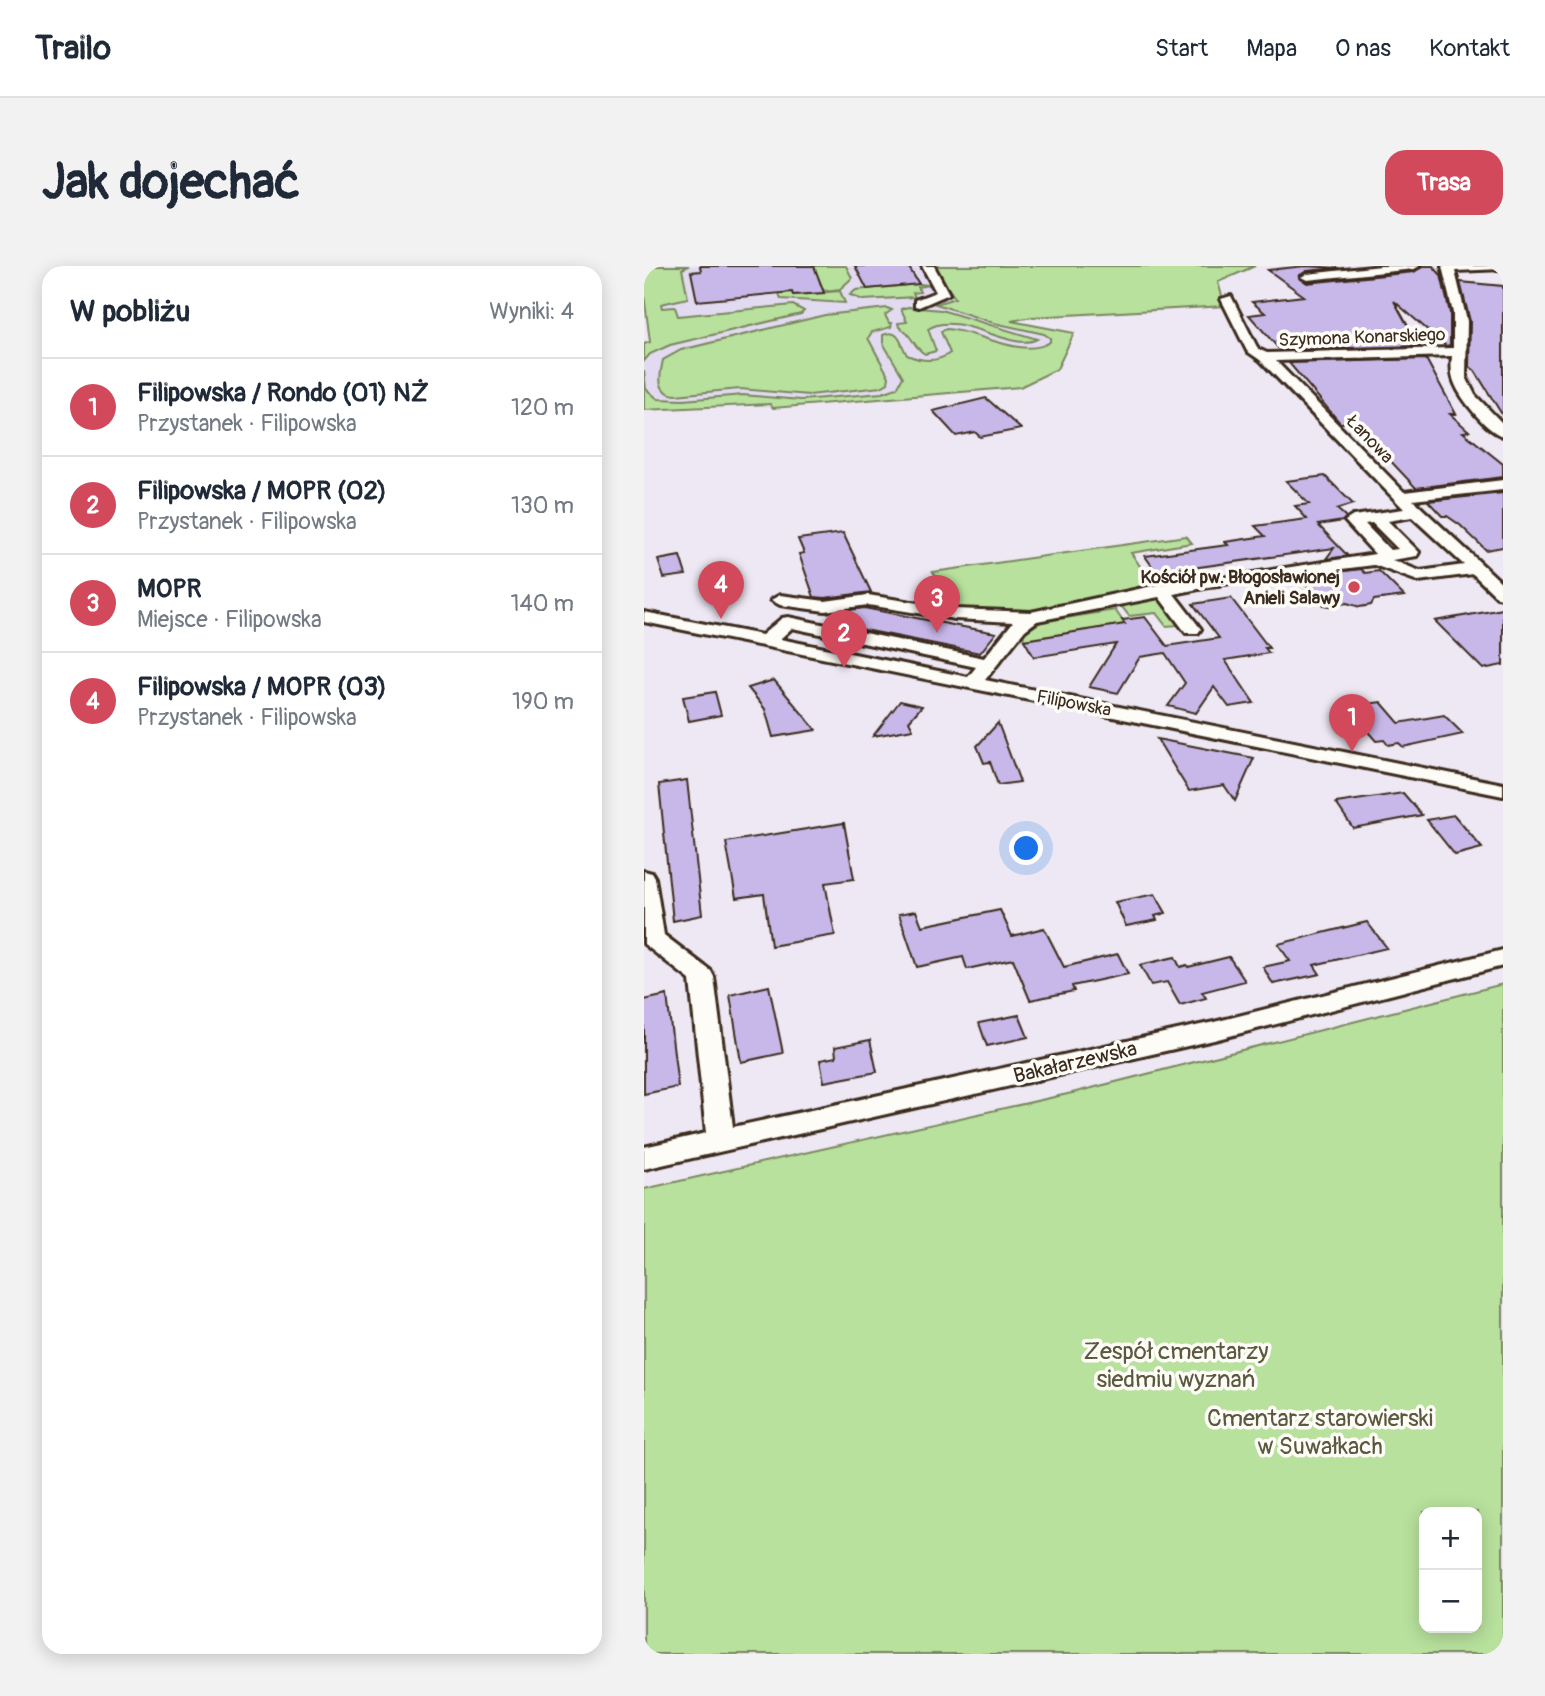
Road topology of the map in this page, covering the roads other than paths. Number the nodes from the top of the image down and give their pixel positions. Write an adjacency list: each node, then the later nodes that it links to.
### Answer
1 (928, 266): 7 (street)
2 (1414, 266): 5 (street)
3 (1503, 266): 4 (street)
4 (1448, 267): 8 (street)
5 (1307, 277)
6 (1227, 299): 9 (street, Łanowa)
7 (919, 303)
8 (1459, 352): 9 (street, Szymona Konarskiego); 10 (street)
9 (1265, 357): 12 (street, Łanowa)
10 (1503, 432)
11 (1503, 485): 12 (street)
12 (1400, 497): 13 (street, Łanowa)
13 (1416, 512): 14 (street); 16 (street, Łanowa)
14 (1375, 517): 15 (street); 15 (street)
15 (1381, 558): 16 (street); 17 (street)
16 (1475, 569): 18 (street, Łanowa)
17 (1162, 589): 21 (street); 22 (street)
18 (1503, 593)
19 (780, 600): 21 (street)
20 (644, 617): 23 (street, Filipowska)
21 (1031, 617): 24 (street)
22 (1192, 629)
23 (765, 642): 24 (street); 25 (street, Filipowska)
24 (987, 664): 25 (street)
25 (973, 683): 26 (street, Filipowska)
26 (1503, 790)
27 (644, 878): 29 (street)
28 (1503, 958): 29 (street, Bakałarzewska)
29 (721, 1141): 30 (street, Bakałarzewska)
30 (644, 1158)

